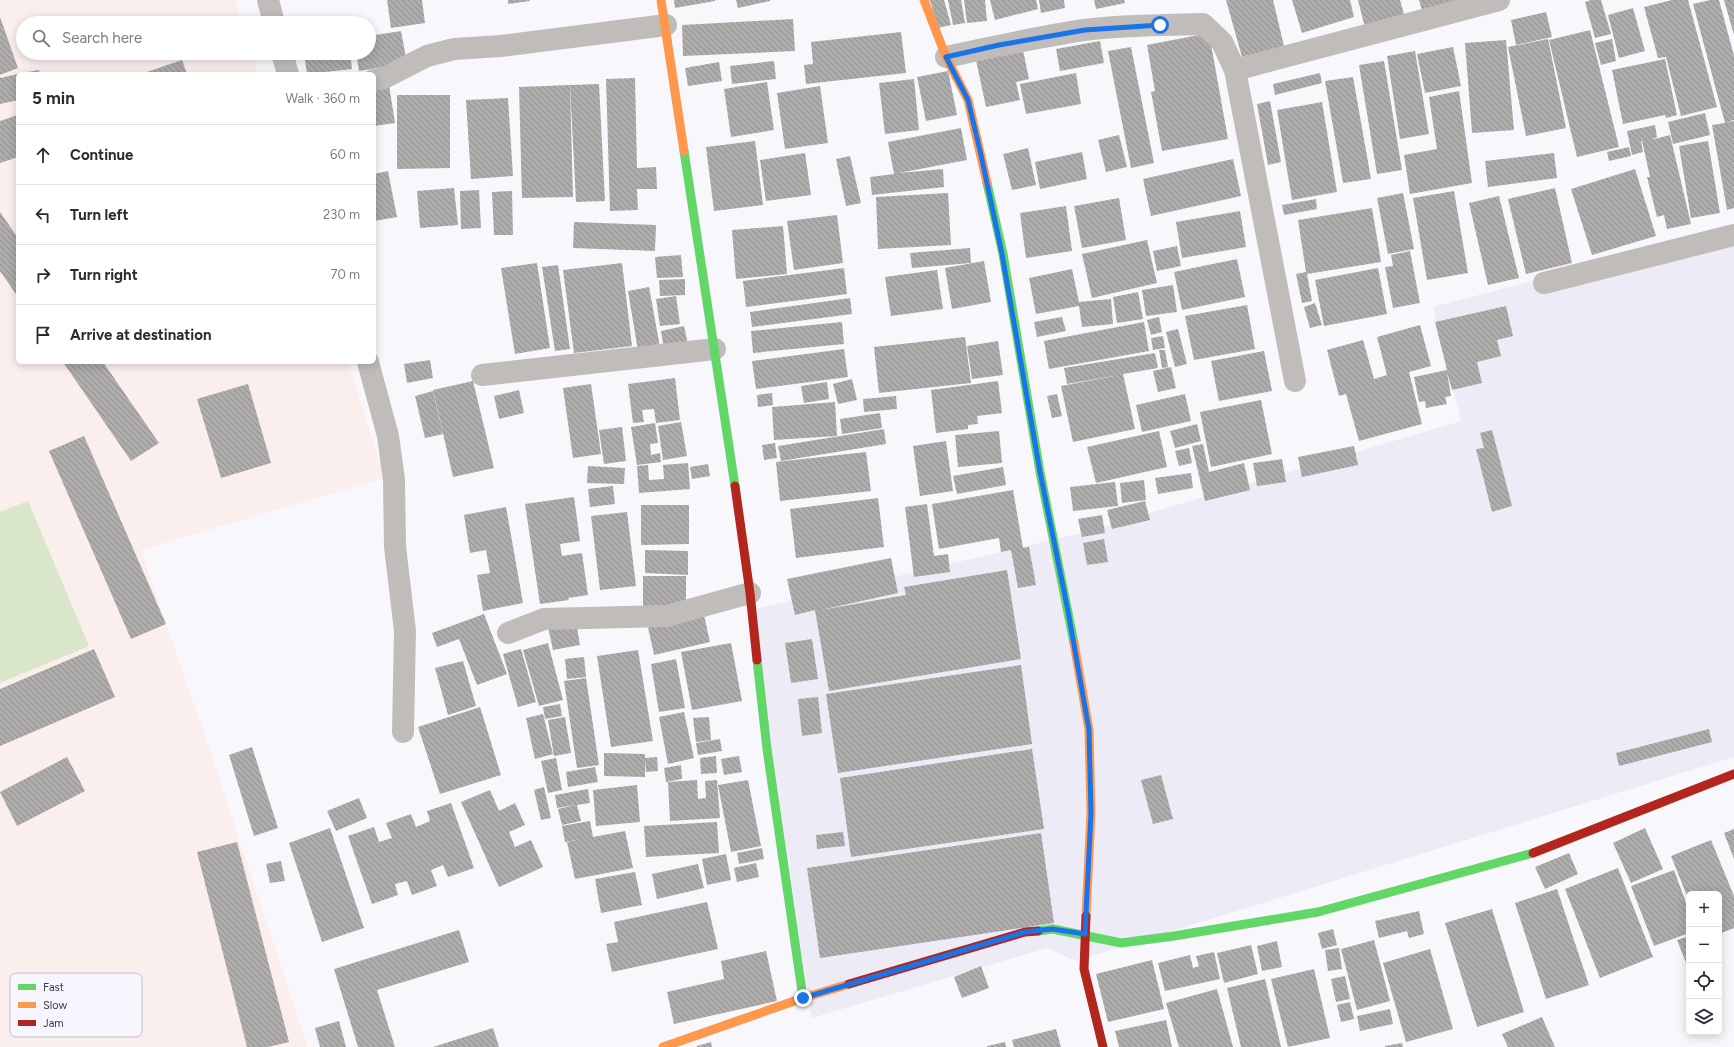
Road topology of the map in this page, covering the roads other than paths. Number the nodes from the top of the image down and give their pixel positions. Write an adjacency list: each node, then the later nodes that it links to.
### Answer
1 (268, 0): 5 (street)
2 (661, 0): 6 (street)
3 (924, 0): 7 (street)
4 (1499, 0): 9 (street)
5 (272, 16)
6 (666, 25): 11 (street); 14 (street)
7 (946, 57): 9 (street); 22 (street)
8 (284, 60): 10 (street)
9 (1235, 70): 17 (street)
10 (287, 72)
11 (376, 80)
12 (1734, 235): 13 (street)
13 (1544, 283)
14 (715, 349): 16 (street); 18 (street)
15 (369, 364): 20 (street)
16 (482, 375)
17 (1295, 381)
18 (750, 593): 19 (street); 23 (street)
19 (508, 633)
20 (402, 732)
21 (1734, 774): 22 (street)
22 (1085, 934): 23 (street); 25 (street)
23 (803, 998): 24 (street)
24 (662, 1047)
25 (1103, 1047)

